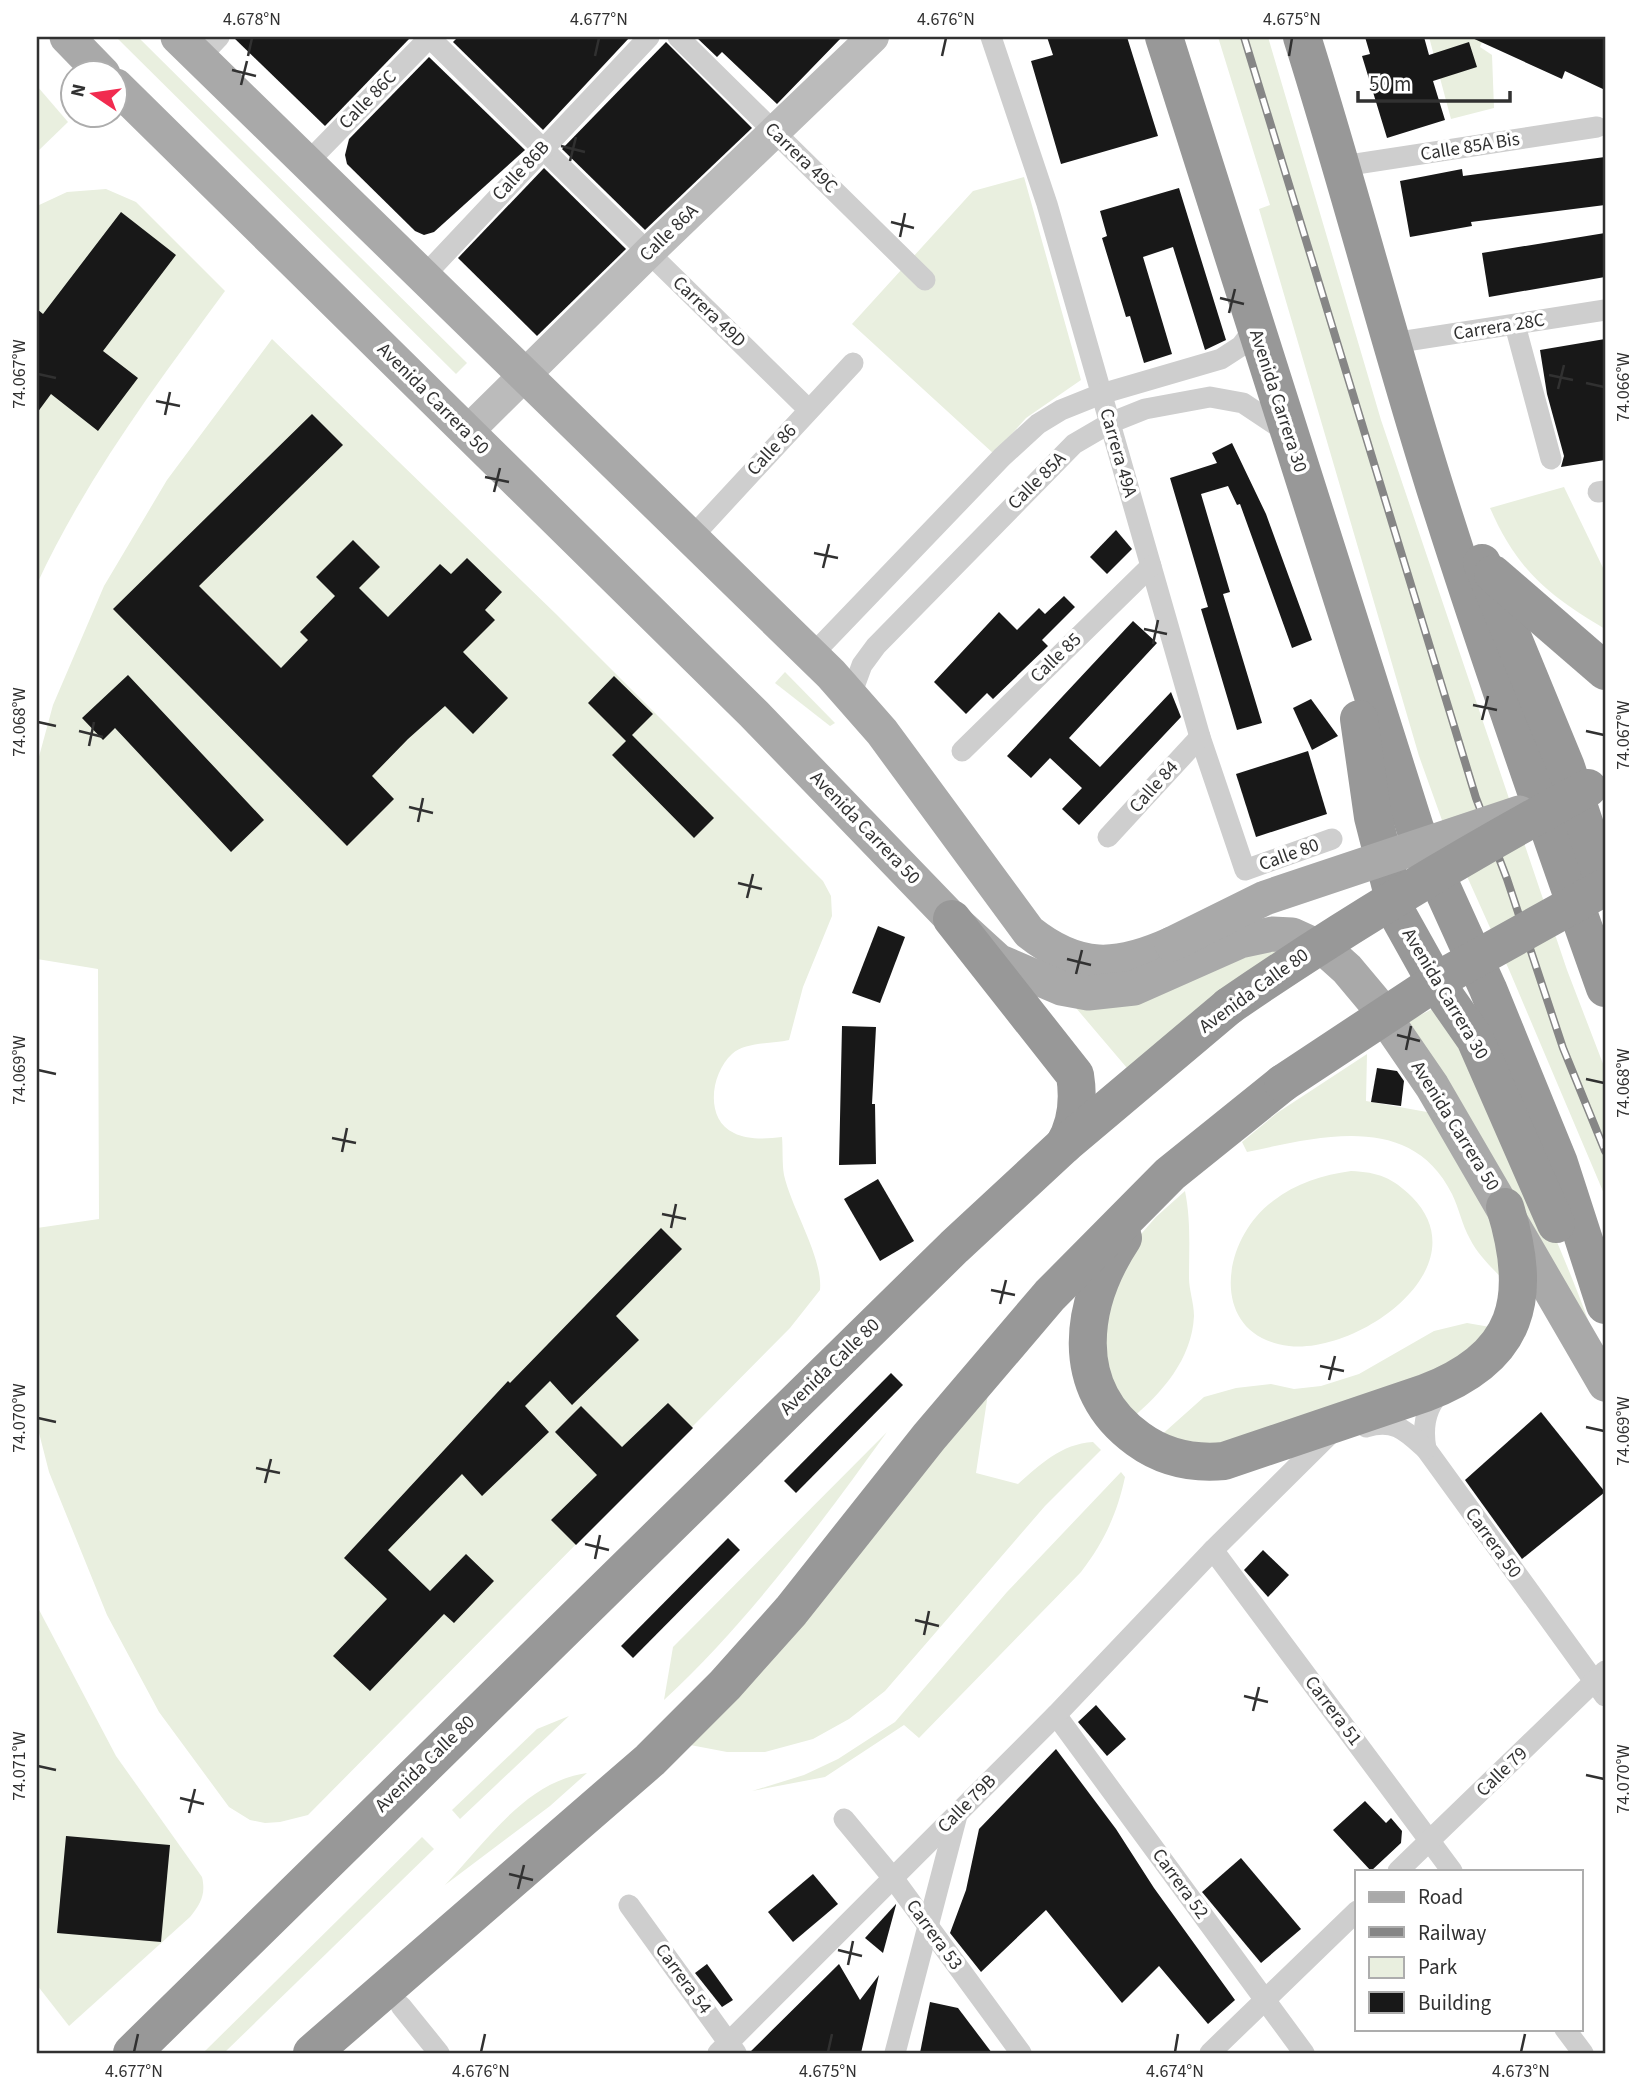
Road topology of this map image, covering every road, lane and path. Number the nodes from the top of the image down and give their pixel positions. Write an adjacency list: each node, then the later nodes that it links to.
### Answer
1 (66, 37): 10 (main road)
2 (430, 37): 14 (street, Carrera 49D); 15 (street, Calle 86C)
3 (649, 37): 14 (street, Calle 86B)
4 (678, 37): 13 (street, Carrera 49C)
5 (873, 37): 13 (street, Calle 86A)
6 (991, 37): 26 (street, Carrera 49A)
7 (1164, 37): 22 (highway, Avenida Carrera 30)
8 (1302, 37): 16 (highway)
9 (199, 44): 15 (main road)
10 (89, 60)
11 (130, 100): 29 (main road, Avenida Carrera 50)
12 (1597, 127): 16 (street, Calle 85A Bis)
13 (775, 132): 17 (street, Calle 86A); 19 (street, Carrera 49C)
14 (542, 148): 17 (street, Carrera 49D); 18 (street, Calle 86B)
15 (306, 164): 18 (main road)
16 (1343, 166): 23 (highway)
17 (649, 252): 25 (street, Calle 86A); 27 (street, Carrera 49D)
18 (423, 277): 25 (main road)
19 (925, 279)
20 (1605, 310): 21 (street, Carrera 28C)
21 (1515, 325): 23 (street, Carrera 28C); 31 (street)
22 (1255, 328): 26 (street, Calle 85A); 30 (highway, Avenida Carrera 30)
23 (1393, 343): 32 (highway)
24 (853, 363): 27 (street, Calle 86)
25 (524, 377): 29 (street, Calle 86A); 33 (main road)
26 (1101, 394): 28 (street, Carrera 49A); 37 (street, Calle 85A)
27 (809, 410): 33 (street, Calle 86)
28 (1110, 423): 30 (street, Calle 85A); 36 (street, Carrera 49A); 39 (street, Calle 85A)
29 (467, 432): 47 (main road, Avenida Carrera 50)
30 (1289, 434): 34 (highway, Avenida Carrera 30)
31 (1551, 459)
32 (1435, 487): 35 (highway); 48 (highway)
33 (691, 538): 37 (main road)
34 (1331, 565): 52 (highway, Avenida Carrera 30); 53 (highway, Avenida Carrera 30)
35 (1483, 565): 38 (highway); 46 (highway)
36 (1151, 566): 40 (street, Carrera 49A); 41 (street, Calle 85)
37 (811, 655): 39 (main road)
38 (1605, 671)
39 (851, 695): 42 (main road, bridge)
40 (1200, 737): 43 (street, Calle 84); 45 (street, Carrera 49A)
41 (962, 751)
42 (1597, 783): 49 (highway, Avenida Calle 80, bridge)
43 (1108, 837)
44 (1332, 839): 45 (street, Calle 80)
45 (1245, 870)
46 (1605, 887): 50 (highway, bridge)
47 (952, 919): 49 (highway); 51 (main road, Avenida Carrera 50)
48 (1605, 988)
49 (1064, 1145): 74 (highway, Avenida Calle 80)
50 (1170, 1174): 56 (highway); 75 (highway)
51 (1505, 1207): 54 (highway); 55 (main road, Avenida Carrera 50)
52 (1605, 1305)
53 (1605, 1321)
54 (1449, 1384): 56 (highway); 57 (street)
55 (1605, 1384)
56 (1343, 1421): 58 (street, Calle 79B)
57 (1426, 1450): 58 (street, Calle 79B); 59 (street, Carrera 50)
58 (1213, 1550): 60 (street, Calle 79B); 63 (street, Carrera 51)
59 (1602, 1683): 63 (street, Calle 79)
60 (1056, 1715): 61 (street, Calle 79B); 70 (street, Carrera 52)
61 (957, 1814): 66 (street, Calle 79B); 69 (street)
62 (844, 1819): 66 (street, Carrera 53)
63 (1430, 1841): 64 (street, Calle 79); 65 (street, Carrera 51)
64 (1399, 1870)
65 (1451, 1870)
66 (893, 1878): 69 (street, Carrera 53); 73 (street, Calle 79B)
67 (629, 1905): 73 (street, Carrera 54)
68 (1355, 1913): 70 (street)
69 (928, 1926): 77 (street); 78 (street, Carrera 53)
70 (1264, 1998): 79 (street); 80 (street, Carrera 52)
71 (401, 2006): 76 (street)
72 (1566, 2030): 81 (street)
73 (728, 2050)
74 (132, 2053)
75 (312, 2053)
76 (439, 2053)
77 (895, 2053)
78 (1021, 2053)
79 (1210, 2053)
80 (1304, 2053)
81 (1583, 2053)

